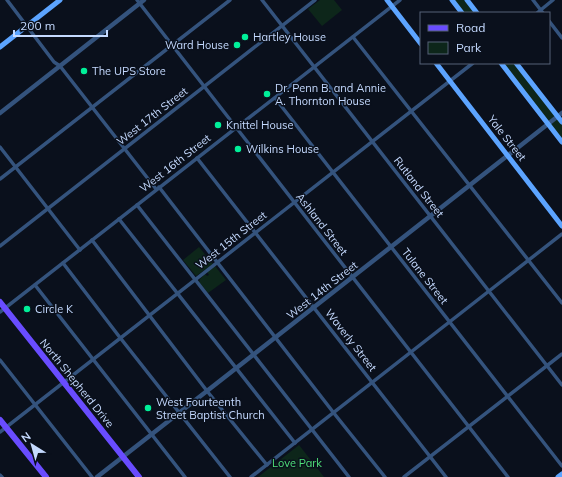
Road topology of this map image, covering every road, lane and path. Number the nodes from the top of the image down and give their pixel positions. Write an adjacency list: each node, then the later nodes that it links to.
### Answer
1 (6, 0): 19 (street)
2 (60, 0): 19 (main road)
3 (144, 0): 13 (street)
4 (230, 0): 24 (street)
5 (262, 0): 20 (street, Rutland Street)
6 (315, 0): 20 (street, West 17th Street)
7 (387, 0): 14 (main road)
8 (400, 0): 14 (street, West 16th Street)
9 (452, 0): 15 (main road)
10 (467, 0): 16 (main road)
11 (533, 0): 17 (street)
12 (553, 0): 17 (street)
13 (138, 2): 24 (street, Ashland Street); 30 (street)
14 (392, 6): 21 (street, West 16th Street); 23 (main road)
15 (461, 12)
16 (476, 12)
17 (542, 12)
18 (550, 22): 22 (street)
19 (27, 26): 25 (main road); 30 (street)
20 (282, 26): 31 (street, Rutland Street); 33 (street, West 17th Street)
21 (353, 37): 31 (street, West 16th Street); 36 (street)
22 (562, 38)
23 (420, 43)
24 (172, 46): 33 (street, Ashland Street); 35 (street)
25 (0, 47)
26 (437, 64): 32 (main road, Yale Street)
27 (472, 64): 32 (street, West 15th Street)
28 (502, 64): 40 (main road)
29 (517, 64): 38 (main road)
30 (60, 66): 35 (street); 37 (street)
31 (314, 67): 34 (street, West 16th Street); 42 (street, Rutland Street)
32 (450, 81): 36 (street, West 15th Street); 46 (main road, Yale Street)
33 (204, 87): 41 (street, Ashland Street); 45 (street, West 17th Street)
34 (275, 98): 41 (street, West 16th Street); 49 (street, Tulane Street)
35 (92, 108): 45 (street); 48 (street)
36 (411, 111): 42 (street, West 15th Street); 51 (street)
37 (0, 113)
38 (560, 115): 39 (main road); 40 (street, West 14th Street)
39 (562, 122)
40 (548, 124): 43 (main road); 46 (street, West 14th Street)
41 (235, 128): 47 (street, West 16th Street); 53 (street, Ashland Street)
42 (372, 141): 49 (street, West 15th Street); 56 (street, Rutland Street)
43 (562, 142)
44 (0, 146): 48 (street)
45 (124, 148): 52 (street); 55 (street, West 17th Street)
46 (507, 156): 51 (street, West 14th Street); 58 (main road, Yale Street)
47 (196, 158): 52 (street, West 16th Street); 59 (street, Waverly Street)
48 (16, 167): 50 (street); 55 (street)
49 (333, 172): 53 (street, West 15th Street); 63 (street, Tulane Street)
50 (0, 180)
51 (469, 185): 56 (street, West 14th Street); 65 (street)
52 (158, 188): 54 (street, West 16th Street); 66 (street)
53 (294, 203): 59 (street, West 15th Street); 68 (street, Ashland Street)
54 (137, 205): 57 (street, West 16th Street); 69 (street)
55 (48, 208): 62 (street, West 17th Street); 64 (street)
56 (430, 216): 63 (street, West 14th Street); 71 (street, Rutland Street)
57 (119, 219): 61 (street, West 16th Street); 72 (street)
58 (562, 226)
59 (255, 233): 66 (street, West 15th Street); 75 (street, Waverly Street)
60 (562, 234): 65 (street)
61 (92, 240): 64 (street, West 16th Street); 77 (street)
62 (0, 246)
63 (390, 247): 68 (street, West 14th Street); 78 (street, Tulane Street)
64 (80, 250): 67 (street, West 16th Street)
65 (528, 260): 71 (street); 74 (street)
66 (218, 262): 69 (street, West 15th Street); 79 (street)
67 (63, 263): 70 (street, West 16th Street); 80 (street)
68 (352, 277): 75 (street, West 14th Street); 81 (street, Ashland Street)
69 (195, 279): 72 (street, West 15th Street); 82 (street)
70 (35, 285): 76 (street, West 16th Street); 84 (street)
71 (489, 291): 78 (street); 86 (street, Rutland Street)
72 (177, 294): 77 (street, West 15th Street); 87 (street)
73 (0, 302): 76 (main road, North Shepherd Drive)
74 (562, 303)
75 (314, 307): 79 (street, West 14th Street); 88 (street, Waverly Street)
76 (2, 310): 89 (main road, North Shepherd Drive)
77 (149, 316): 80 (street, West 15th Street); 91 (street)
78 (449, 322): 81 (street); 92 (street, Tulane Street)
79 (276, 337): 82 (street, West 14th Street); 94 (street)
80 (120, 338): 84 (street, West 15th Street); 95 (street)
81 (410, 352): 88 (street); 97 (street, Ashland Street)
82 (254, 354): 87 (street, West 14th Street); 99 (street)
83 (562, 354): 86 (street)
84 (92, 359): 89 (street, West 15th Street); 101 (street)
85 (0, 360): 93 (street)
86 (547, 366): 90 (street, Rutland Street); 92 (street)
87 (236, 368): 91 (street, West 14th Street); 102 (street)
88 (372, 382): 94 (street); 104 (street, Waverly Street)
89 (63, 383): 93 (street, West 15th Street); 103 (main road, North Shepherd Drive)
90 (562, 385)
91 (207, 391): 95 (street, West 14th Street); 105 (street)
92 (508, 396): 97 (street); 106 (street, Tulane Street)
93 (34, 405): 98 (street, West 15th Street); 109 (street)
94 (333, 412): 99 (street); 116 (street)
95 (179, 413): 101 (street, West 14th Street); 113 (street)
96 (0, 420): 98 (main road)
97 (469, 426): 104 (street); 119 (street, Ashland Street)
98 (6, 427): 100 (street, West 15th Street); 108 (main road)
99 (312, 429): 102 (street); 115 (street)
100 (0, 432)
101 (152, 434): 103 (street, West 14th Street); 112 (street)
102 (294, 443): 105 (street)
103 (123, 457): 110 (street, West 14th Street); 111 (main road, North Shepherd Drive)
104 (430, 457): 117 (street); 118 (street, Waverly Street)
105 (267, 465): 114 (street)
106 (562, 466)
107 (562, 474): 120 (main road)
108 (46, 477)
109 (92, 477)
110 (97, 477)
111 (139, 477)
112 (185, 477)
113 (230, 477)
114 (251, 477)
115 (349, 477)
116 (385, 477)
117 (404, 477)
118 (446, 477)
119 (508, 477)
120 (558, 477)

